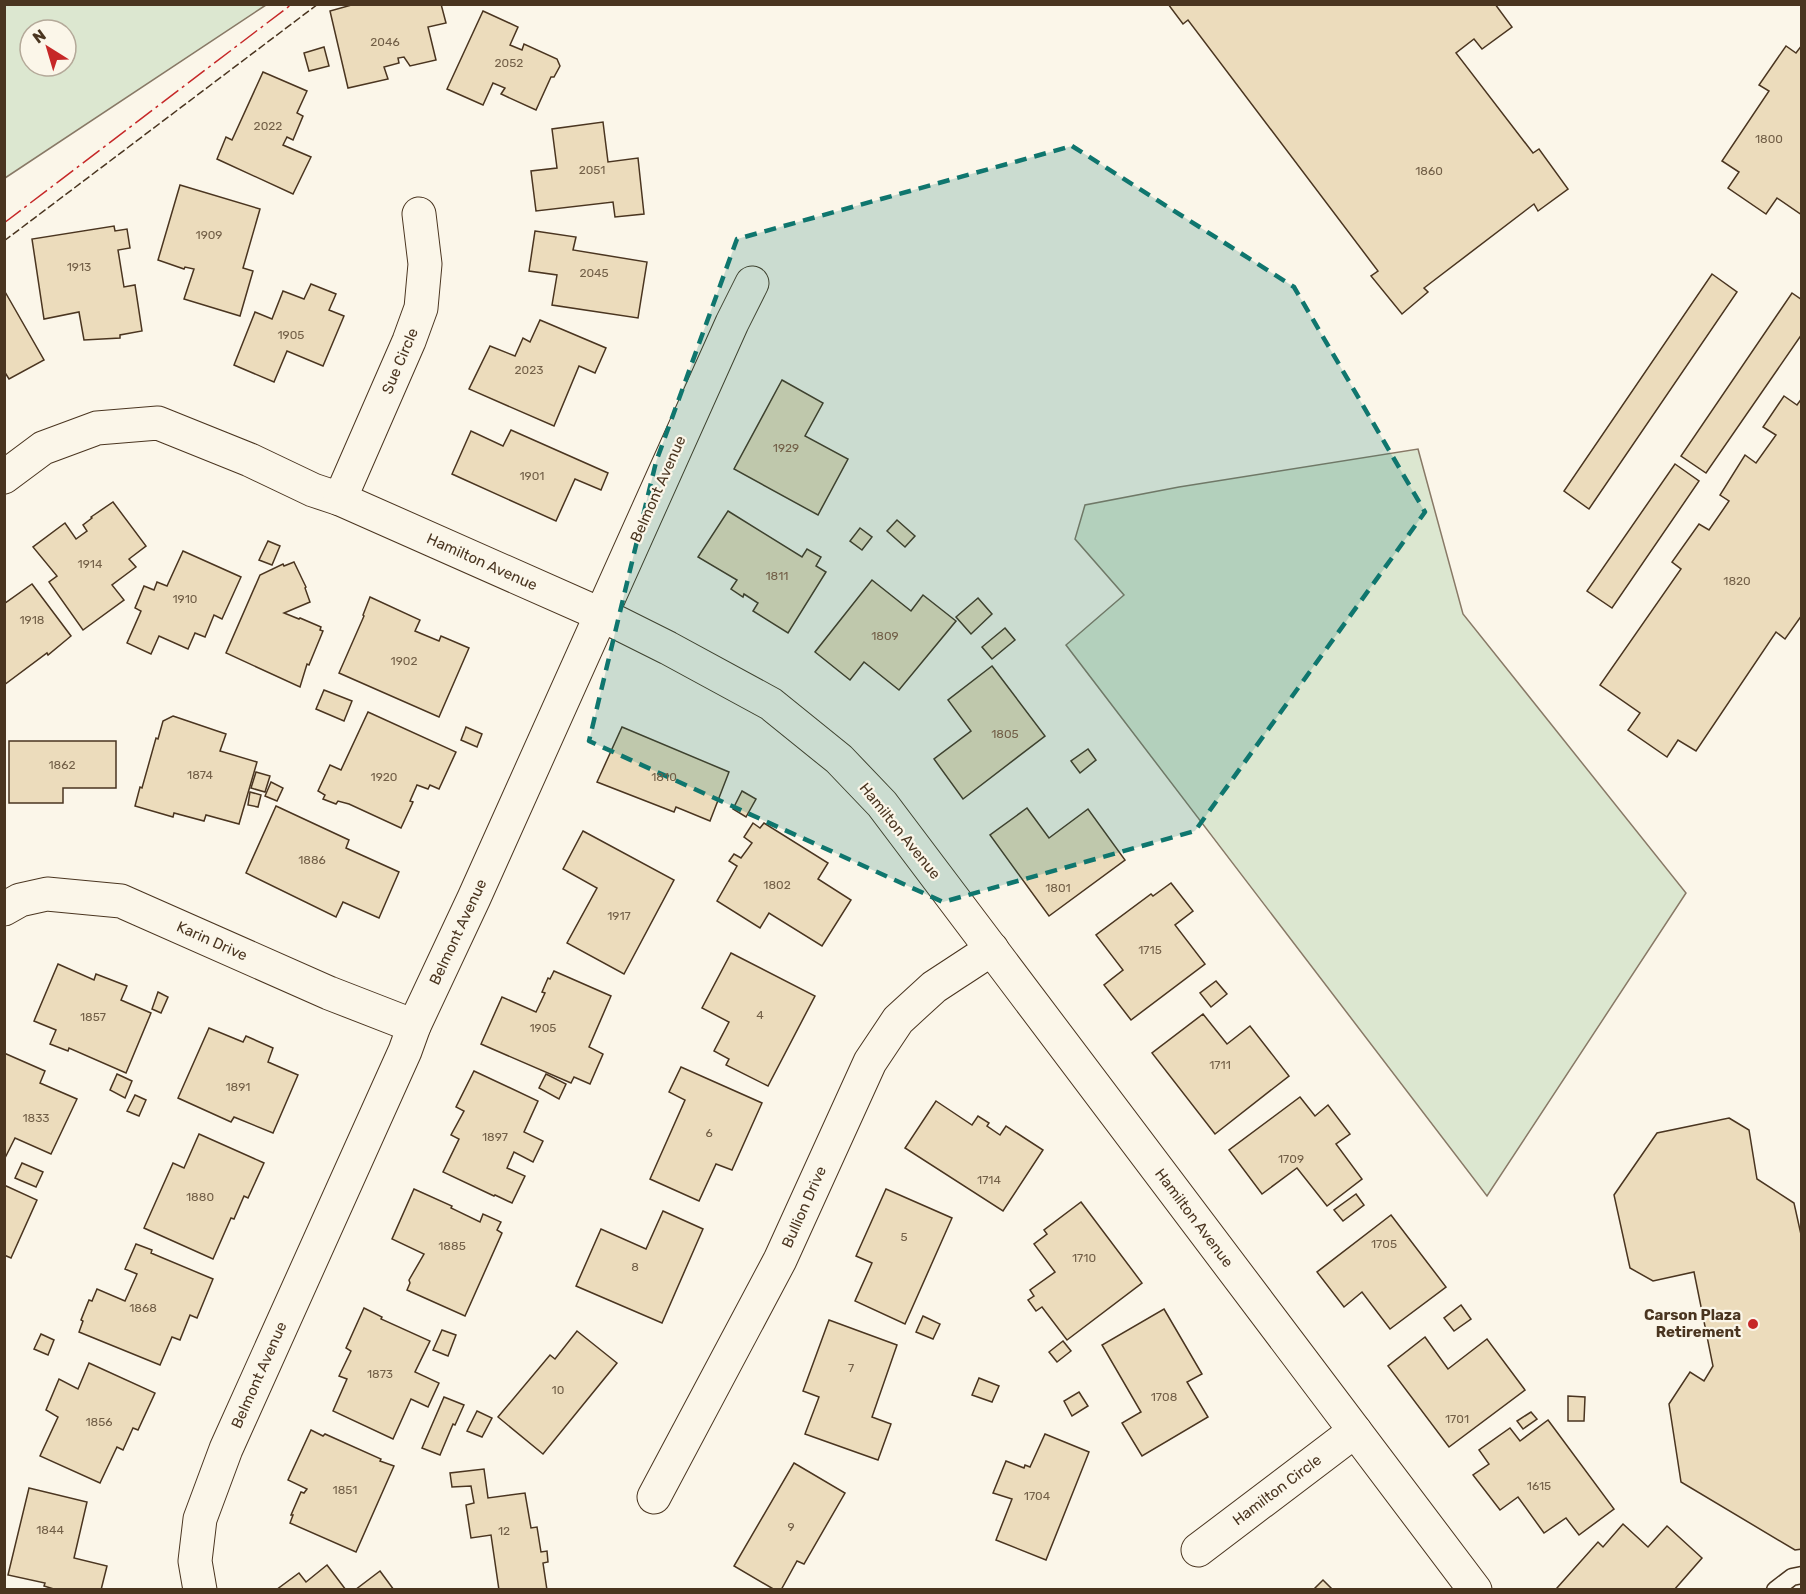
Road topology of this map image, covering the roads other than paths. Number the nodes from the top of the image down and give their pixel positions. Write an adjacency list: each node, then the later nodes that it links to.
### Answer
1 (419, 214): 4 (street, Sue Circle)
2 (752, 283): 5 (street, Belmont Avenue)
3 (4, 477): 4 (street, Hamilton Avenue)
4 (340, 499): 5 (street, Hamilton Avenue)
5 (602, 615): 7 (street, Hamilton Avenue); 8 (street, Belmont Avenue)
6 (4, 909): 8 (street, Karin Drive)
7 (992, 949): 9 (street, Hamilton Avenue); 10 (street, Bullion Drive)
8 (414, 1026): 13 (street, Belmont Avenue)
9 (1355, 1431): 11 (street, Hamilton Circle); 14 (street, Hamilton Avenue)
10 (654, 1497)
11 (1198, 1550)
12 (1802, 1575): 15 (lane)
13 (200, 1590)
14 (1474, 1590)
15 (1775, 1590)

